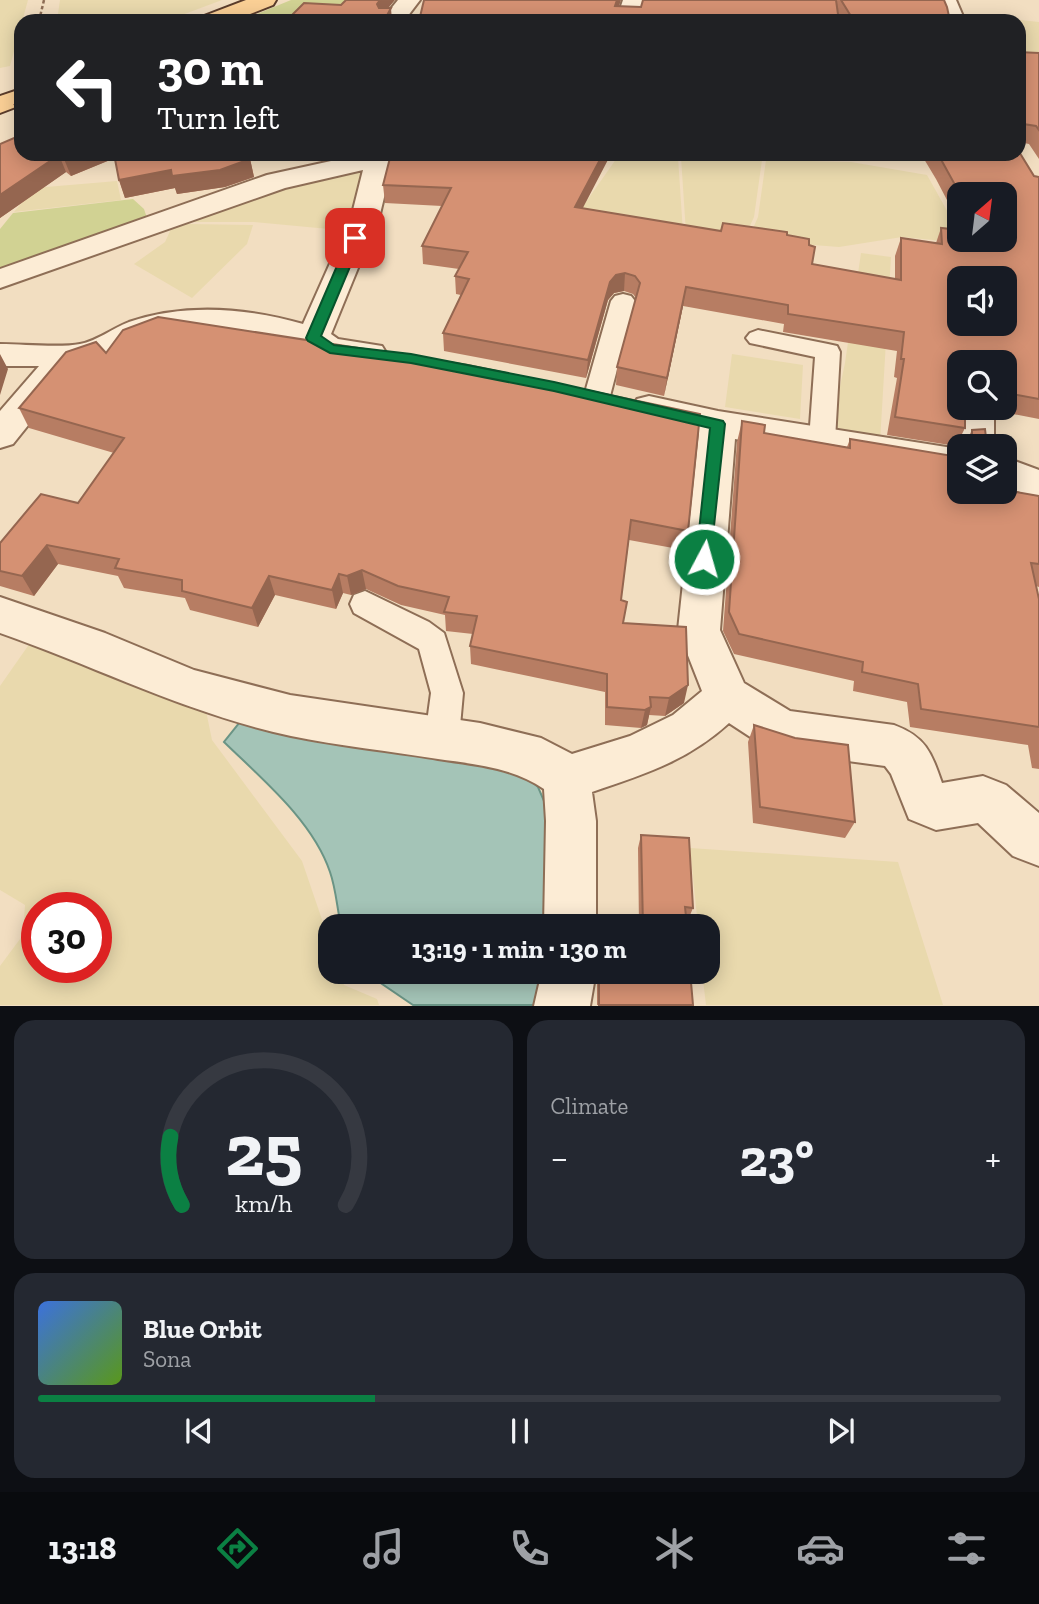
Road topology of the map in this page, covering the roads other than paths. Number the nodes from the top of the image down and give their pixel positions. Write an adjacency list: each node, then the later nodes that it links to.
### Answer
1 (265, 0): 3 (main road)
2 (409, 0): 4 (street)
3 (230, 14)
4 (398, 14)
5 (362, 161): 7 (street)
6 (386, 161): 9 (street)
7 (0, 279)
8 (623, 301): 14 (lane)
9 (313, 338): 12 (street); 13 (street)
10 (758, 338): 17 (lane)
11 (0, 355): 12 (street)
12 (67, 355): 16 (street)
13 (397, 357)
14 (581, 392): 15 (street)
15 (718, 424): 17 (street); 23 (street)
16 (0, 435)
17 (822, 440): 18 (street)
18 (947, 461)
19 (1017, 476): 20 (street)
20 (1039, 485)
21 (365, 604): 24 (lane)
22 (0, 615): 24 (street)
23 (727, 697): 25 (street); 26 (street)
24 (442, 737): 25 (street)
25 (567, 778): 27 (street)
26 (1039, 842)
27 (570, 914)
28 (566, 984): 29 (street)
29 (562, 1006)

